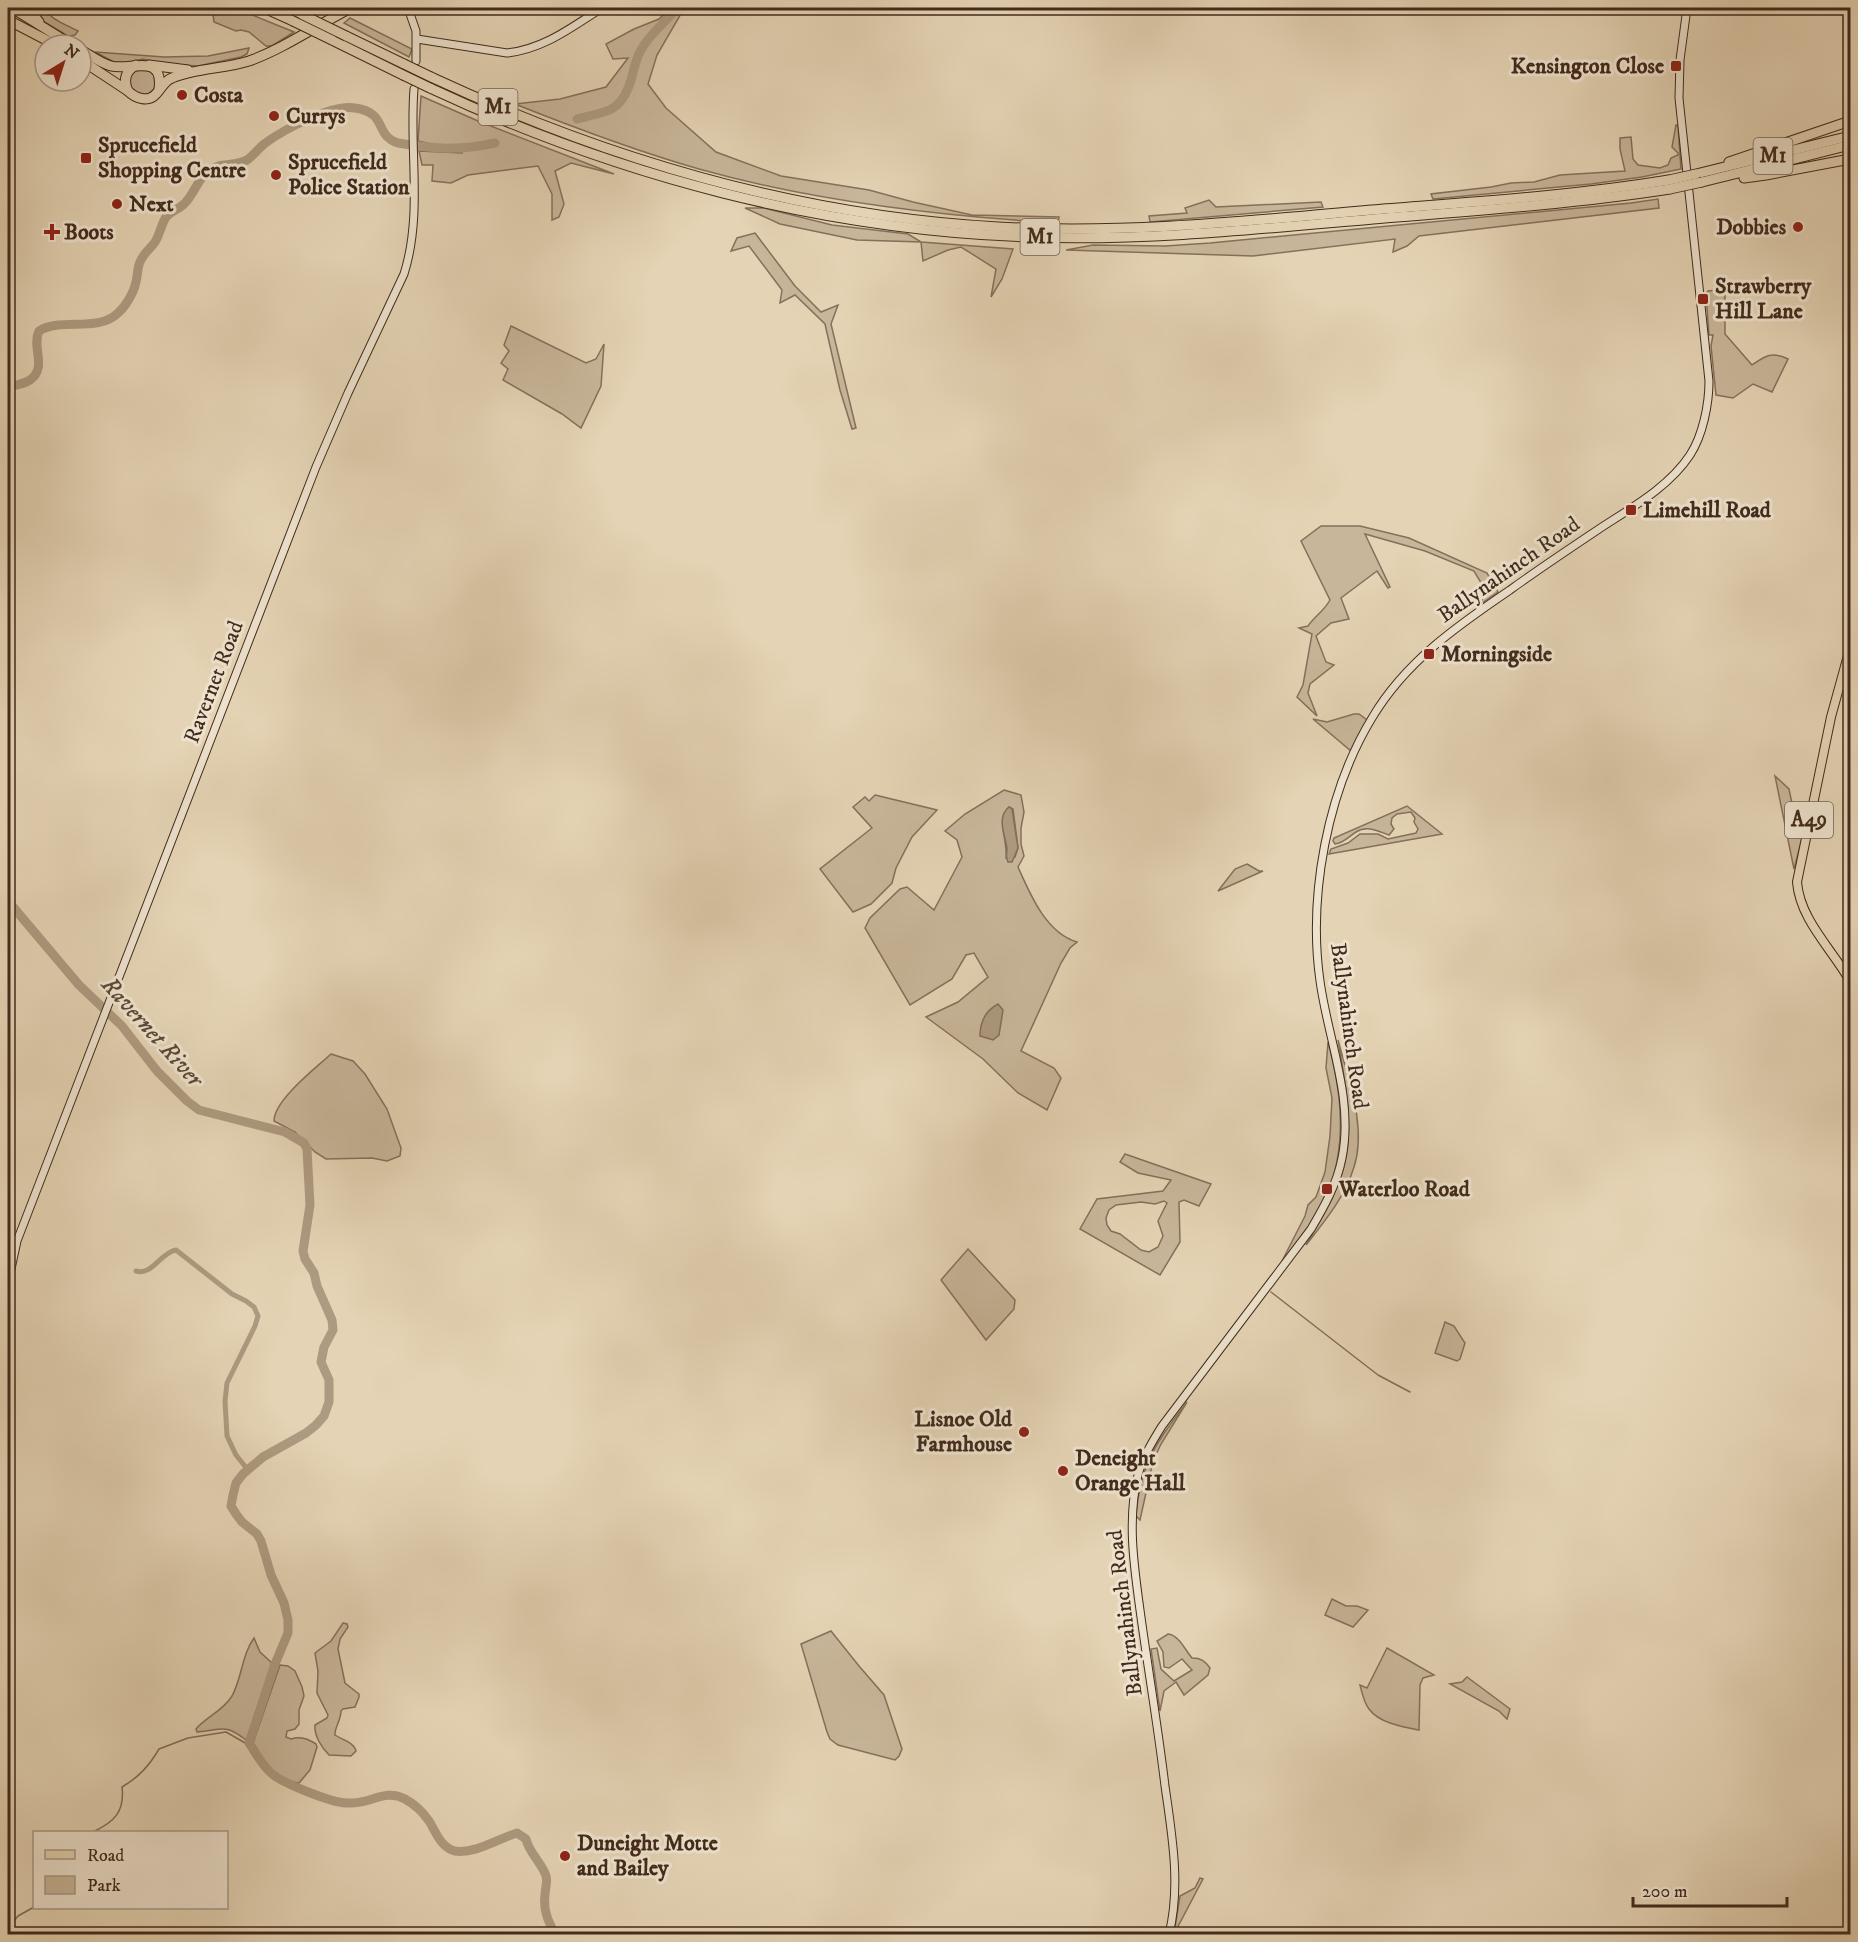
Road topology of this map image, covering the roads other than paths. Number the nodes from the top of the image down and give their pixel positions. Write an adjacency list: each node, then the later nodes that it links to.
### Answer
1 (12, 8): 12 (highway)
2 (28, 8): 12 (highway)
3 (257, 8): 9 (highway)
4 (264, 8): 9 (highway, M1)
5 (351, 8): 20 (highway)
6 (408, 8): 15 (street)
7 (602, 8): 15 (street)
8 (1687, 8): 34 (street, Ballynahinch Road)
9 (275, 13): 10 (highway, M1)
10 (294, 13): 30 (highway, M1, bridge); 30 (highway, M1, bridge)
11 (8, 20): 13 (highway)
12 (48, 31): 14 (highway)
13 (33, 33)
14 (51, 33)
15 (417, 39): 17 (street)
16 (93, 56): 18 (highway)
17 (417, 61)
18 (141, 65): 20 (highway); 22 (highway); 23 (highway)
19 (93, 68): 22 (highway)
20 (200, 71): 23 (highway)
21 (414, 89): 33 (street, Ravernet Road)
22 (128, 92): 23 (highway)
23 (155, 95)
24 (1851, 121): 28 (highway)
25 (1851, 136): 28 (highway, M1)
26 (1851, 145): 29 (highway, M1)
27 (1851, 159): 29 (highway)
28 (1700, 177): 29 (highway, M1); 30 (highway, M1, bridge)
29 (1713, 181)
30 (1670, 184)
31 (1851, 648): 32 (main road, A49)
32 (1851, 981)
33 (8, 1283)
34 (1169, 1935)

